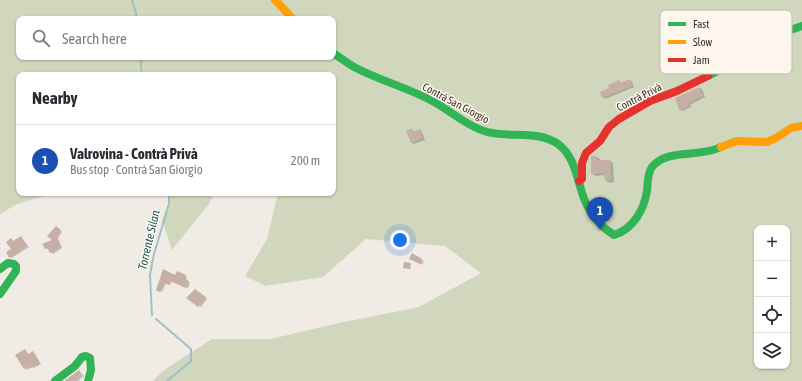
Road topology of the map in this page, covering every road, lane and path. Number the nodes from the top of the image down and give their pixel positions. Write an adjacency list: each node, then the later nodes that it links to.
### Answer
1 (275, 0): 2 (street)
2 (290, 16)
3 (802, 26): 4 (street, Contrà Privà)
4 (792, 30)
5 (336, 55): 8 (street, Contrà San Giorgio)
6 (712, 74): 8 (street, Contrà Privà)
7 (802, 126): 8 (street, Contrà San Giorgio)
8 (579, 181)
9 (0, 269): 10 (street)
10 (0, 294)
11 (55, 381): 12 (street)
12 (88, 381)

